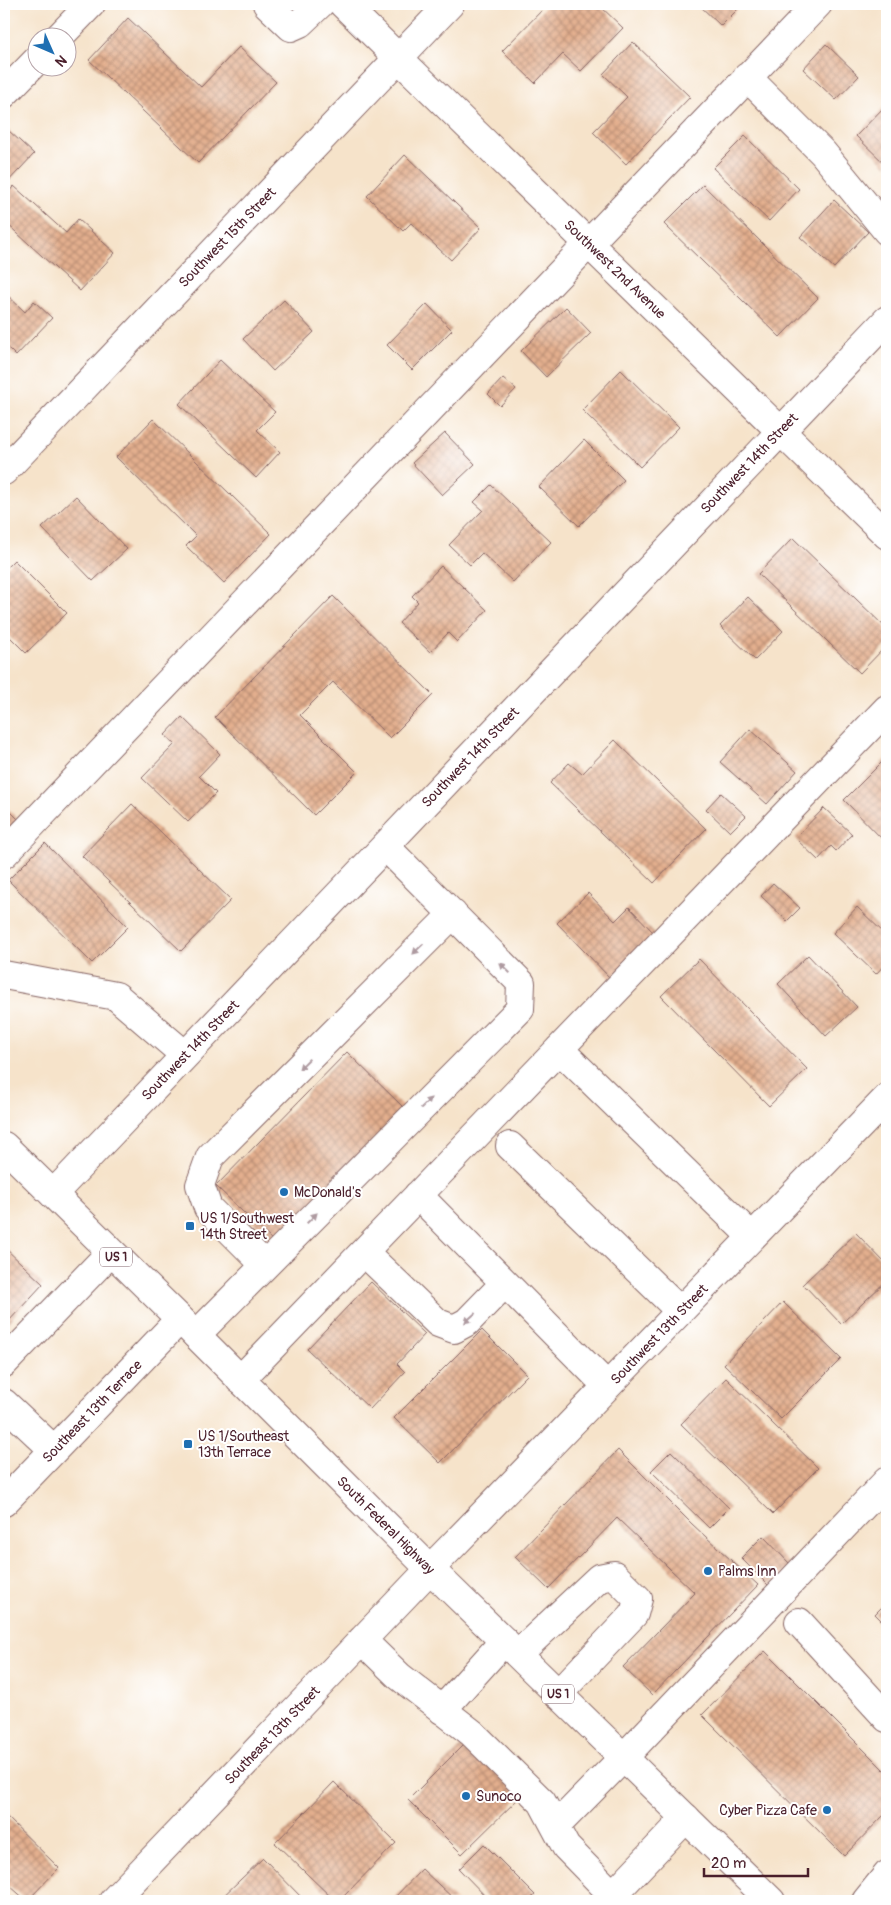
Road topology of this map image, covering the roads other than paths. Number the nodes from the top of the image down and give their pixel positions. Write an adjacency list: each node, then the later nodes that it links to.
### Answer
1 (91, 4): 7 (street)
2 (267, 4): 3 (street)
3 (320, 4)
4 (343, 4): 8 (street, Southwest 2nd Avenue)
5 (450, 4): 8 (street, Southwest 15th Street)
6 (818, 4): 10 (street)
7 (68, 28)
8 (398, 57): 13 (street, Southwest 2nd Avenue); 16 (street, Southwest 15th Street)
9 (28, 69): 11 (street)
10 (748, 77): 12 (street); 13 (street)
11 (4, 94)
12 (887, 231)
13 (588, 243): 15 (street, Southwest 2nd Avenue); 20 (street)
14 (887, 320): 15 (street, Southwest 14th Street)
15 (780, 431): 17 (street, Southwest 2nd Avenue); 19 (street, Southwest 14th Street)
16 (4, 471)
17 (887, 535)
18 (887, 709): 23 (street)
19 (385, 846): 21 (street, Southeast 13th Terrace); 24 (street, Southwest 14th Street)
20 (4, 854)
21 (453, 914): 33 (street, one-way to 33); 33 (street, Southeast 13th Terrace, one-way to 21)
22 (4, 974): 24 (street)
23 (559, 1050): 29 (street); 30 (street)
24 (185, 1055): 28 (street, Southwest 14th Street)
25 (887, 1098): 30 (street, Southwest 13th Street)
26 (510, 1146): 35 (street)
27 (7, 1155): 28 (street, South Federal Highway / US 1)
28 (53, 1194): 31 (street, South Federal Highway / US 1)
29 (418, 1195): 32 (street); 34 (street)
30 (752, 1237): 35 (street, Southwest 13th Street)
31 (111, 1252): 36 (street, South Federal Highway / US 1); 37 (street)
32 (364, 1252): 34 (street, one-way to 32); 38 (street)
33 (265, 1265): 36 (street, Southeast 13th Terrace)
34 (505, 1283): 39 (street)
35 (680, 1312): 39 (street, Southwest 13th Street)
36 (188, 1327): 38 (street, South Federal Highway / US 1); 41 (street, Southeast 13th Terrace)
37 (4, 1363)
38 (240, 1380): 44 (street, South Federal Highway / US 1)
39 (607, 1386): 44 (street, Southwest 13th Street)
40 (4, 1403): 41 (street)
41 (54, 1450): 43 (street, Southeast 13th Terrace)
42 (887, 1481): 51 (street)
43 (4, 1502)
44 (430, 1569): 46 (street, Southeast 13th Street); 47 (street, South Federal Highway / US 1)
45 (799, 1622): 50 (street)
46 (362, 1640): 49 (street); 56 (street, Southeast 13th Street)
47 (511, 1648): 48 (street, South Federal Highway / US 1); 48 (street); 49 (street)
48 (558, 1694): 51 (street, South Federal Highway / US 1)
49 (442, 1710): 53 (street)
50 (887, 1718)
51 (624, 1757): 52 (street, South Federal Highway / US 1); 53 (street)
52 (686, 1818): 55 (street); 57 (street, South Federal Highway / US 1)
53 (556, 1826): 55 (street)
54 (887, 1875): 58 (street)
55 (610, 1898)
56 (114, 1901)
57 (771, 1901)
58 (866, 1901)

